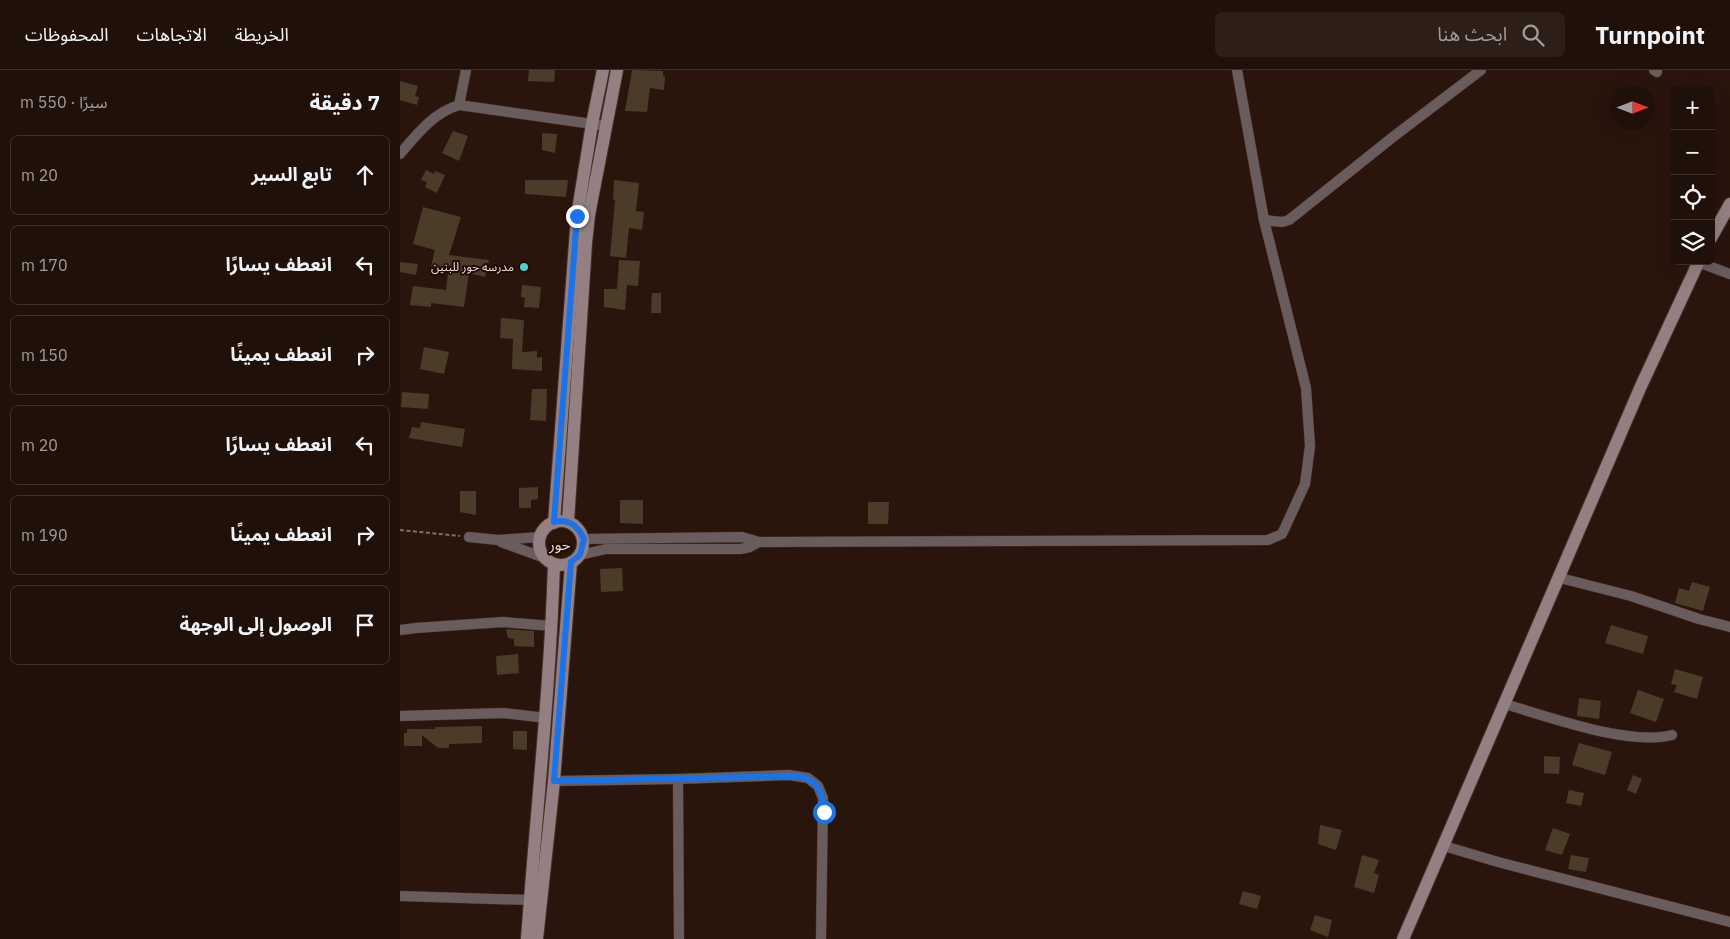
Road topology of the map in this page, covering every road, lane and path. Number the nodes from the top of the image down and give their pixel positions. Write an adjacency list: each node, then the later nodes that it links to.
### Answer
1 (466, 70): 6 (street)
2 (603, 70): 7 (street)
3 (617, 70): 8 (street)
4 (1237, 70): 11 (street)
5 (1481, 70): 11 (street)
6 (459, 105): 7 (street); 9 (street)
7 (592, 124): 8 (street); 16 (street)
8 (606, 126): 17 (street)
9 (400, 154)
10 (1730, 204): 12 (street)
11 (1264, 220): 23 (street)
12 (1715, 231)
13 (1697, 265): 26 (street)
14 (1706, 265): 15 (street)
15 (1730, 274)
16 (554, 522): 17 (street); 20 (street)
17 (568, 522): 21 (street)
18 (400, 530): 19 (path)
19 (469, 537): 22 (street)
20 (540, 537): 22 (street); 25 (street)
21 (584, 539): 23 (street); 24 (street)
22 (498, 540): 25 (street)
23 (759, 542): 24 (street)
24 (576, 559): 25 (street); 35 (street)
25 (550, 561): 27 (street)
26 (1560, 578): 28 (street); 30 (street)
27 (552, 626): 29 (street); 32 (street)
28 (1730, 627)
29 (400, 630)
30 (1505, 704): 33 (street); 36 (street)
31 (400, 716): 32 (street)
32 (546, 718): 38 (street)
33 (1672, 735)
34 (678, 779): 35 (street); 42 (street); 43 (street)
35 (554, 781): 38 (street)
36 (1444, 846): 39 (street); 44 (street)
37 (400, 896): 38 (street)
38 (536, 898): 40 (street); 41 (street)
39 (1730, 922)
40 (526, 939)
41 (537, 939)
42 (678, 939)
43 (821, 939)
44 (1403, 939)

